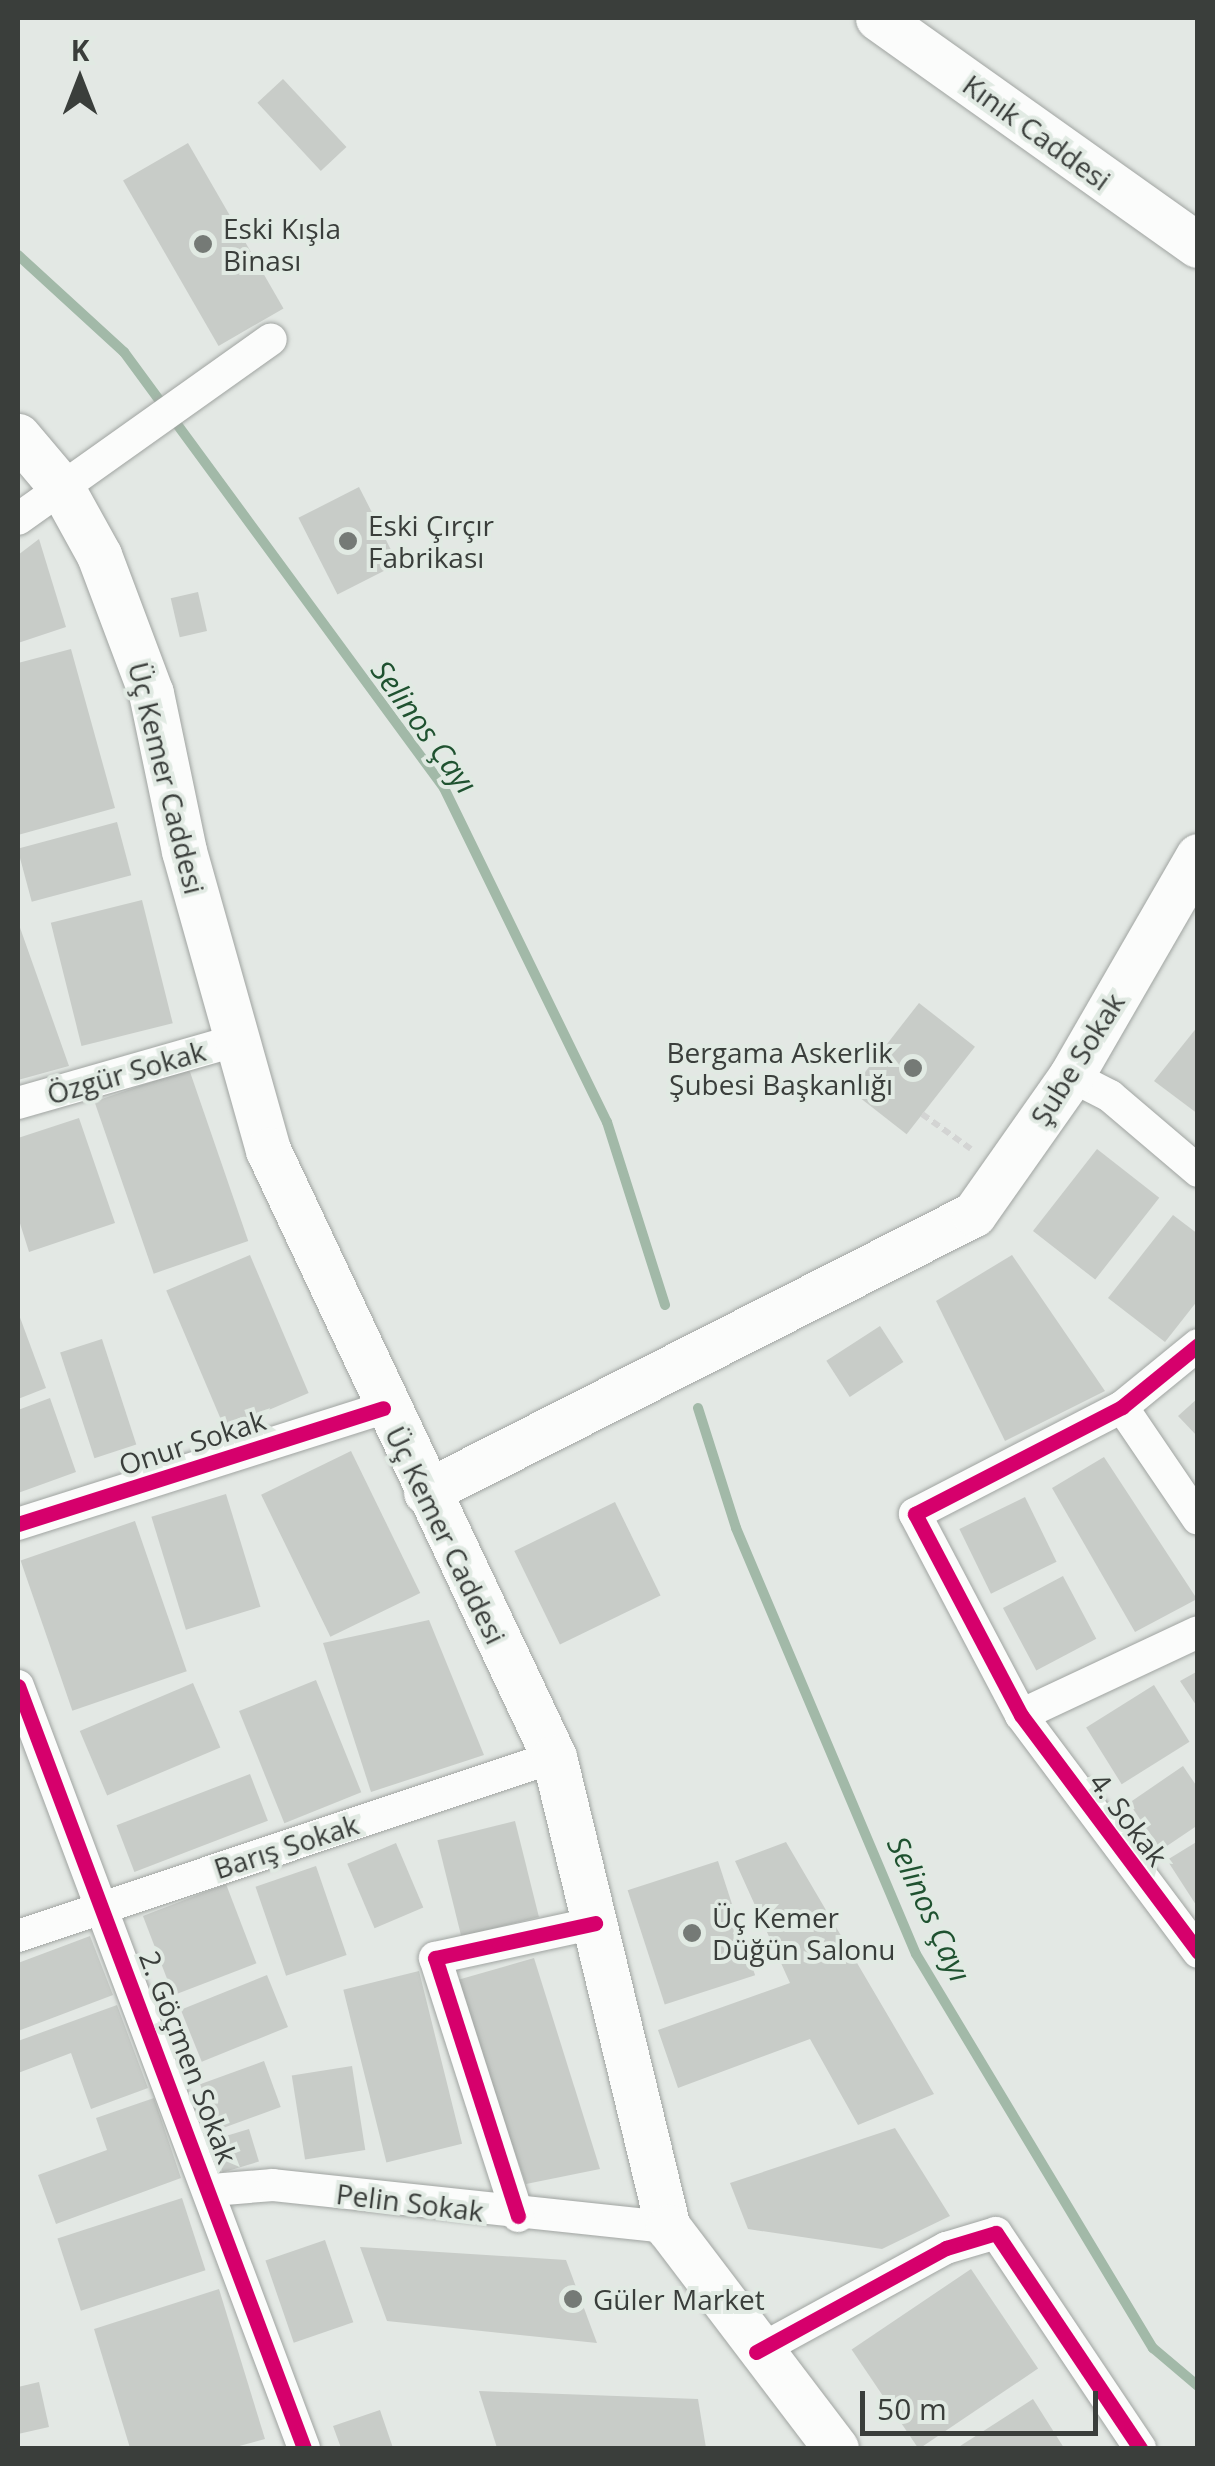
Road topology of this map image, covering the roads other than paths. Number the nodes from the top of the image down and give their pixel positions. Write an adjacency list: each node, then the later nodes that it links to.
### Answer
1 (878, 18): 2 (main road, Kınık Caddesi)
2 (1198, 245)
3 (271, 339): 5 (street)
4 (18, 436): 5 (main road, Üç Kemer Caddesi)
5 (77, 477): 6 (street); 8 (main road, Üç Kemer Caddesi)
6 (18, 519)
7 (1198, 856): 9 (main road, Şube Sokak)
8 (234, 1040): 10 (street, Özgür Sokak); 14 (main road, Üç Kemer Caddesi)
9 (1071, 1076): 11 (street); 15 (main road, Şube Sokak)
10 (18, 1103)
11 (1198, 1171)
12 (1198, 1345): 13 (street)
13 (1122, 1407): 16 (street); 20 (street, 4. Sokak)
14 (382, 1408): 15 (main road, Üç Kemer Caddesi); 17 (street, Onur Sokak)
15 (426, 1492): 21 (main road, Üç Kemer Caddesi)
16 (1198, 1519)
17 (18, 1524)
18 (1198, 1632): 20 (street)
19 (18, 1686): 22 (street, 2. Göçmen Sokak)
20 (1021, 1715): 25 (street, 4. Sokak)
21 (554, 1757): 22 (street, Barış Sokak); 23 (main road, Üç Kemer Caddesi)
22 (105, 1904): 24 (street, Barış Sokak); 26 (street, 2. Göçmen Sokak)
23 (595, 1922): 27 (street); 28 (main road, Üç Kemer Caddesi)
24 (18, 1936)
25 (1198, 1952)
26 (212, 2190): 27 (street, Pelin Sokak); 30 (street, 2. Göçmen Sokak)
27 (518, 2216): 28 (street, Pelin Sokak)
28 (668, 2227): 29 (main road, Üç Kemer Caddesi)
29 (756, 2352): 31 (main road, Üç Kemer Caddesi); 32 (street)
30 (304, 2448)
31 (836, 2448)
32 (1140, 2448)

